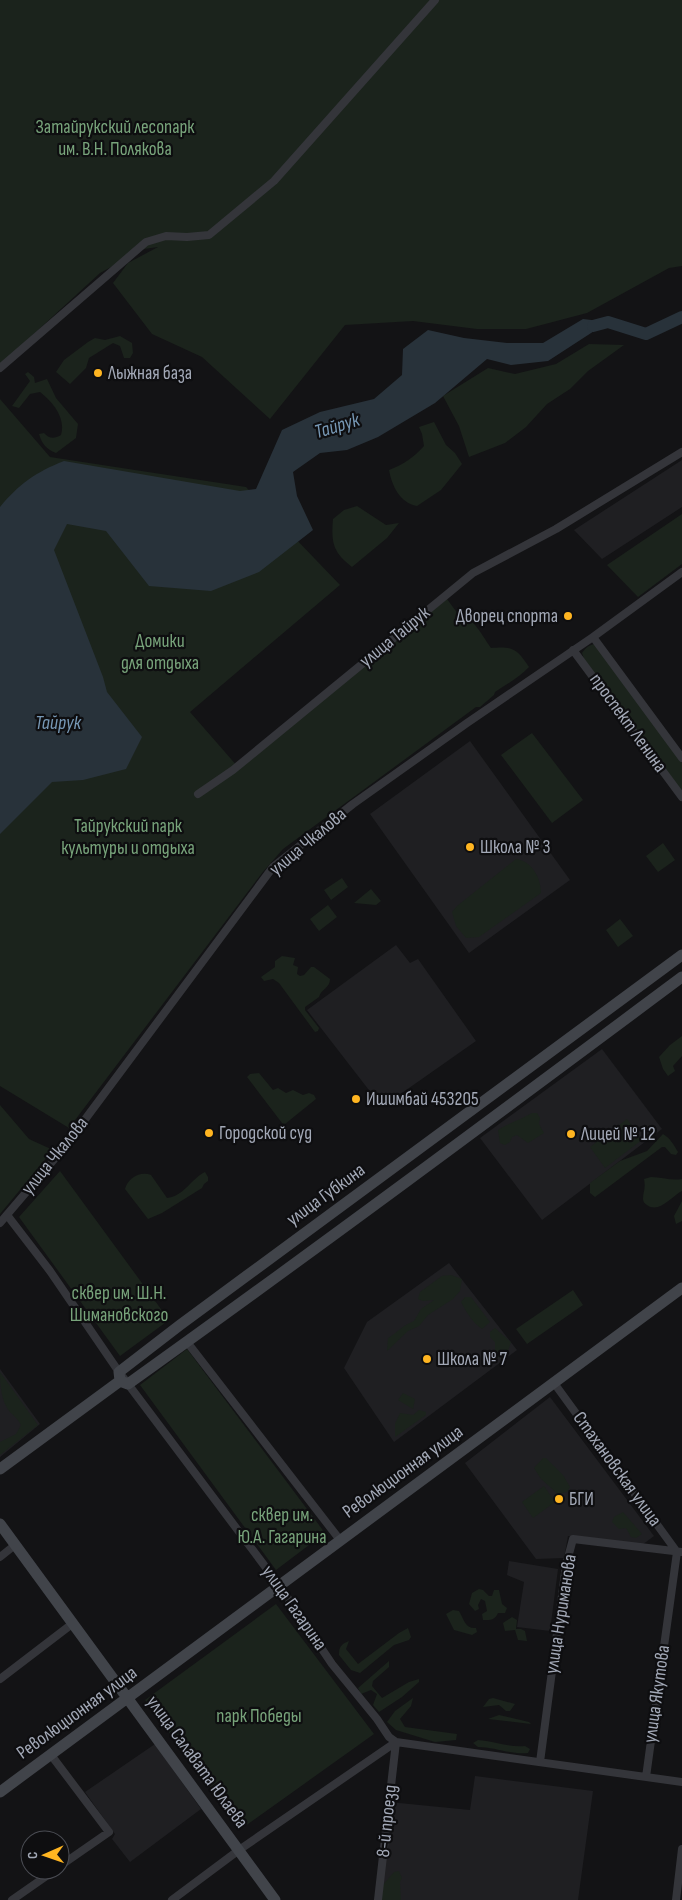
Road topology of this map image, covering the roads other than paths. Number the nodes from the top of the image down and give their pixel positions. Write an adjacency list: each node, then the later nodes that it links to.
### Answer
1 (435, 0): 2 (street)
2 (0, 368)
3 (682, 452): 8 (street, улица Тайрук)
4 (682, 572): 5 (street, улица Чкалова)
5 (593, 637): 6 (street, улица Чкалова); 7 (street, проспект Ленина)
6 (573, 650): 9 (street, проспект Ленина); 12 (street, улица Чкалова)
7 (682, 758)
8 (198, 794)
9 (682, 797)
10 (682, 955): 16 (main road, улица Губкина)
11 (682, 977): 15 (main road, улица Губкина)
12 (7, 1215): 13 (street, улица Чкалова); 16 (street, улица Гагарина)
13 (0, 1223)
14 (682, 1288): 17 (main road, Революционная улица)
15 (187, 1342): 16 (main road, улица Губкина); 20 (street)
16 (122, 1379): 18 (main road, улица Губкина); 24 (street, улица Гагарина)
17 (554, 1383): 20 (main road, Революционная улица); 22 (street, Стахановская улица)
18 (0, 1468)
19 (0, 1524): 21 (main road, улица Салавата Юлаева)
20 (340, 1540): 24 (main road, Революционная улица)
21 (16, 1546): 23 (street); 25 (main road, улица Салавата Юлаева)
22 (679, 1552): 30 (street, улица Нуриманова); 31 (street, улица Якутова)
23 (0, 1557)
24 (279, 1585): 27 (main road, Революционная улица); 28 (street, улица Гагарина)
25 (72, 1624): 26 (street); 27 (main road, улица Салавата Юлаева)
26 (0, 1679)
27 (128, 1697): 29 (main road, Революционная улица); 35 (main road, улица Салавата Юлаева)
28 (396, 1742): 30 (street); 35 (street); 41 (street, 8-й проезд)
29 (50, 1755): 33 (main road, Революционная улица); 36 (street)
30 (540, 1762): 31 (street)
31 (646, 1778): 32 (street)
32 (682, 1782)
33 (0, 1792)
34 (682, 1849): 42 (street)
35 (239, 1850): 39 (street); 40 (main road, улица Салавата Юлаева)
36 (70, 1859)
37 (40, 1880): 38 (street)
38 (12, 1900)
39 (172, 1900)
40 (275, 1900)
41 (378, 1900)
42 (676, 1900)

